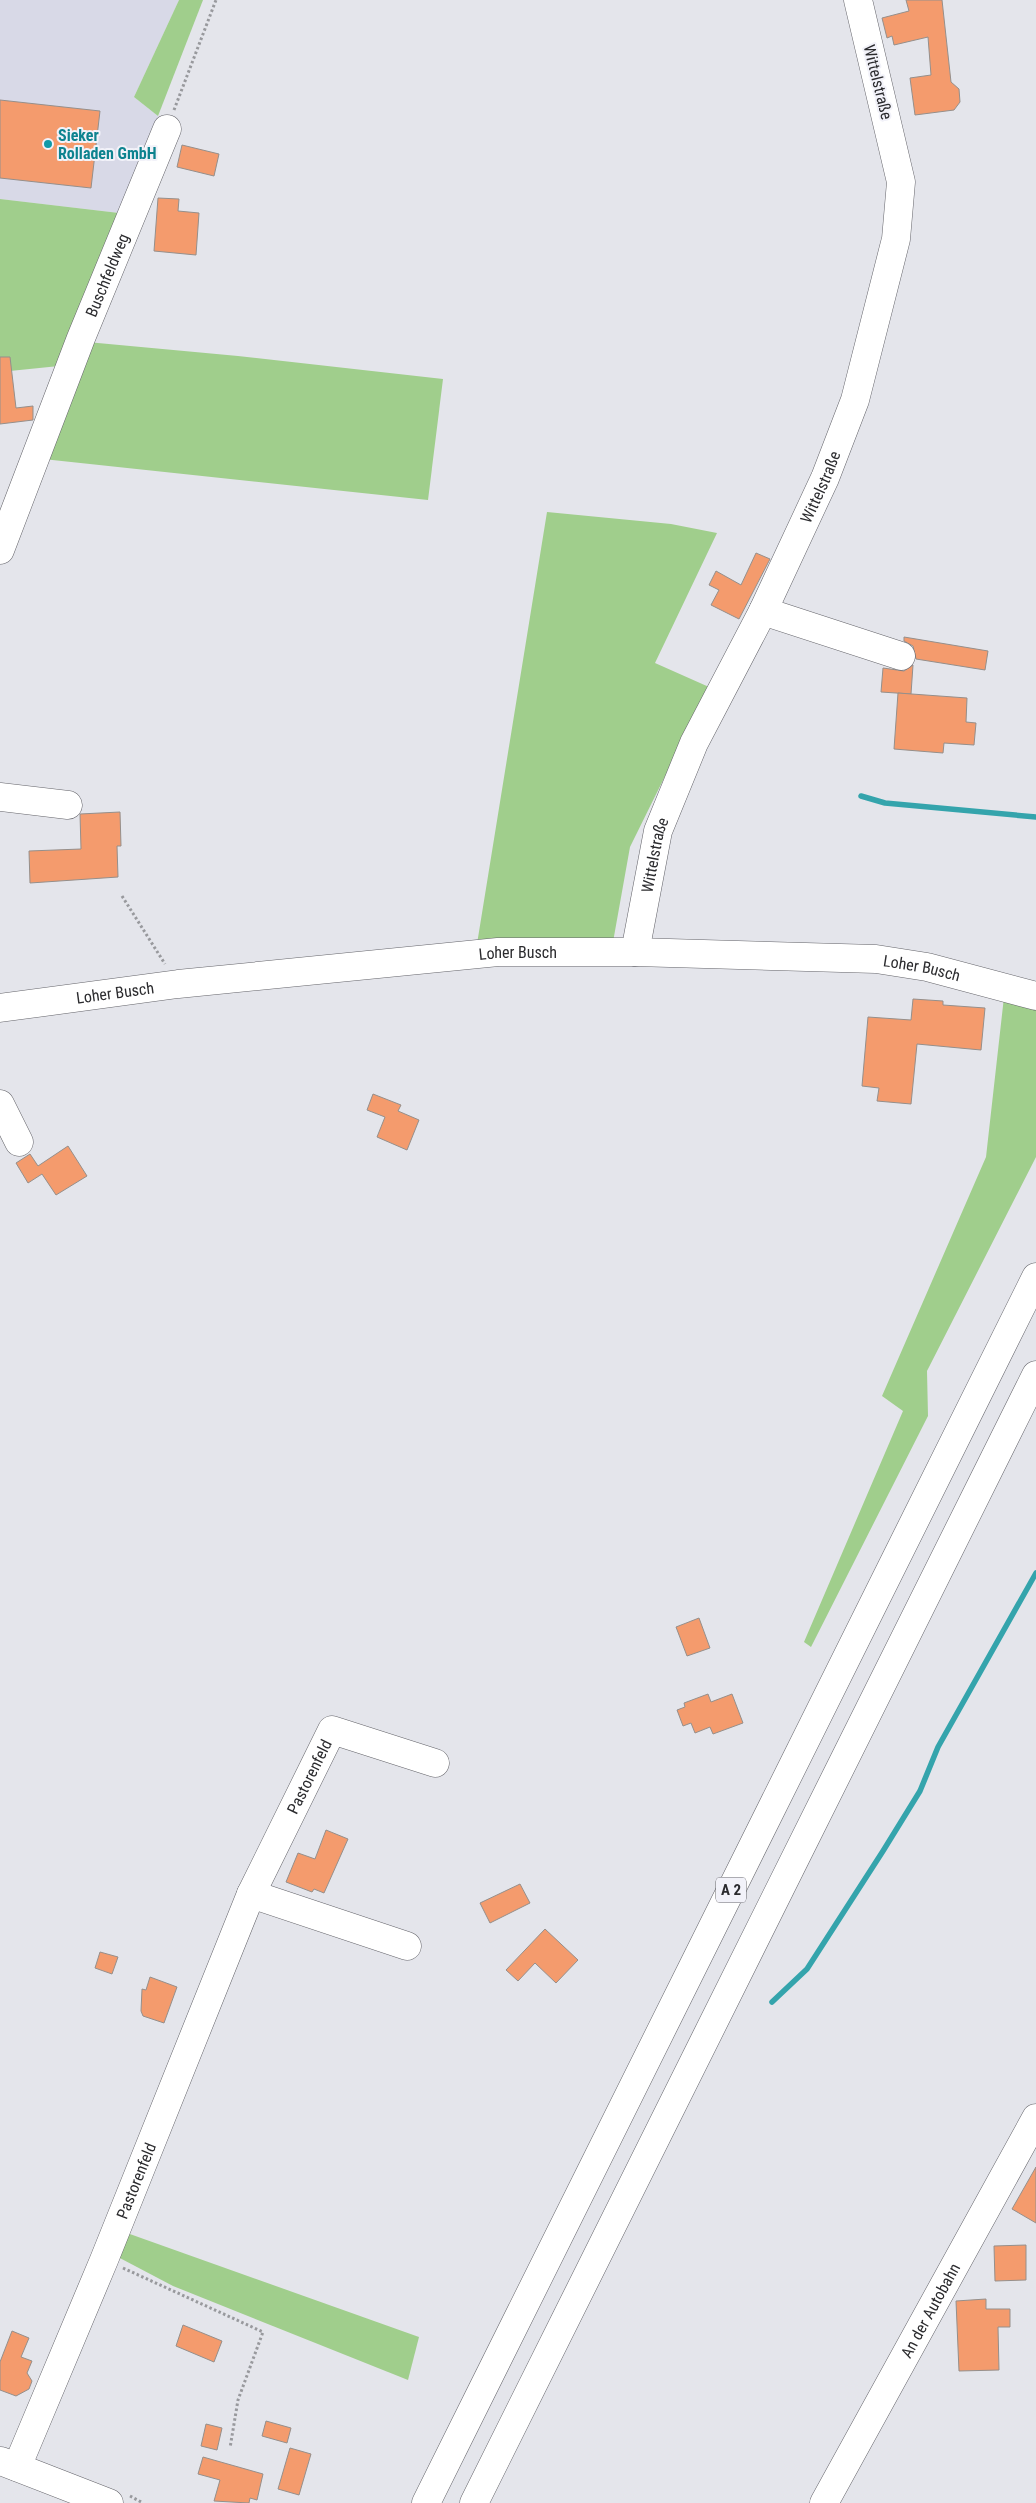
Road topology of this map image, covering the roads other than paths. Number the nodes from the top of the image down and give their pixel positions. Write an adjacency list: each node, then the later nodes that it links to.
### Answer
1 (858, 0): 4 (main road, Wittelstraße)
2 (167, 129): 3 (main road, Buschfeldweg)
3 (0, 550)
4 (763, 611): 5 (main road); 8 (main road, Wittelstraße)
5 (901, 656)
6 (0, 797): 7 (main road)
7 (68, 805)
8 (635, 952): 9 (main road, Loher Busch); 10 (main road, Loher Busch)
9 (1036, 996)
10 (0, 1008)
11 (0, 1104): 12 (main road)
12 (19, 1142)
13 (1036, 1277): 21 (main road, A 2)
14 (1036, 1375): 22 (main road)
15 (435, 1763): 16 (main road, Pastorenfeld)
16 (251, 1894): 17 (main road); 19 (main road, Pastorenfeld)
17 (407, 1946)
18 (1036, 2118): 23 (main road, An der Autobahn)
19 (9, 2464): 20 (main road)
20 (109, 2503)
21 (426, 2503)
22 (474, 2503)
23 (824, 2503)

